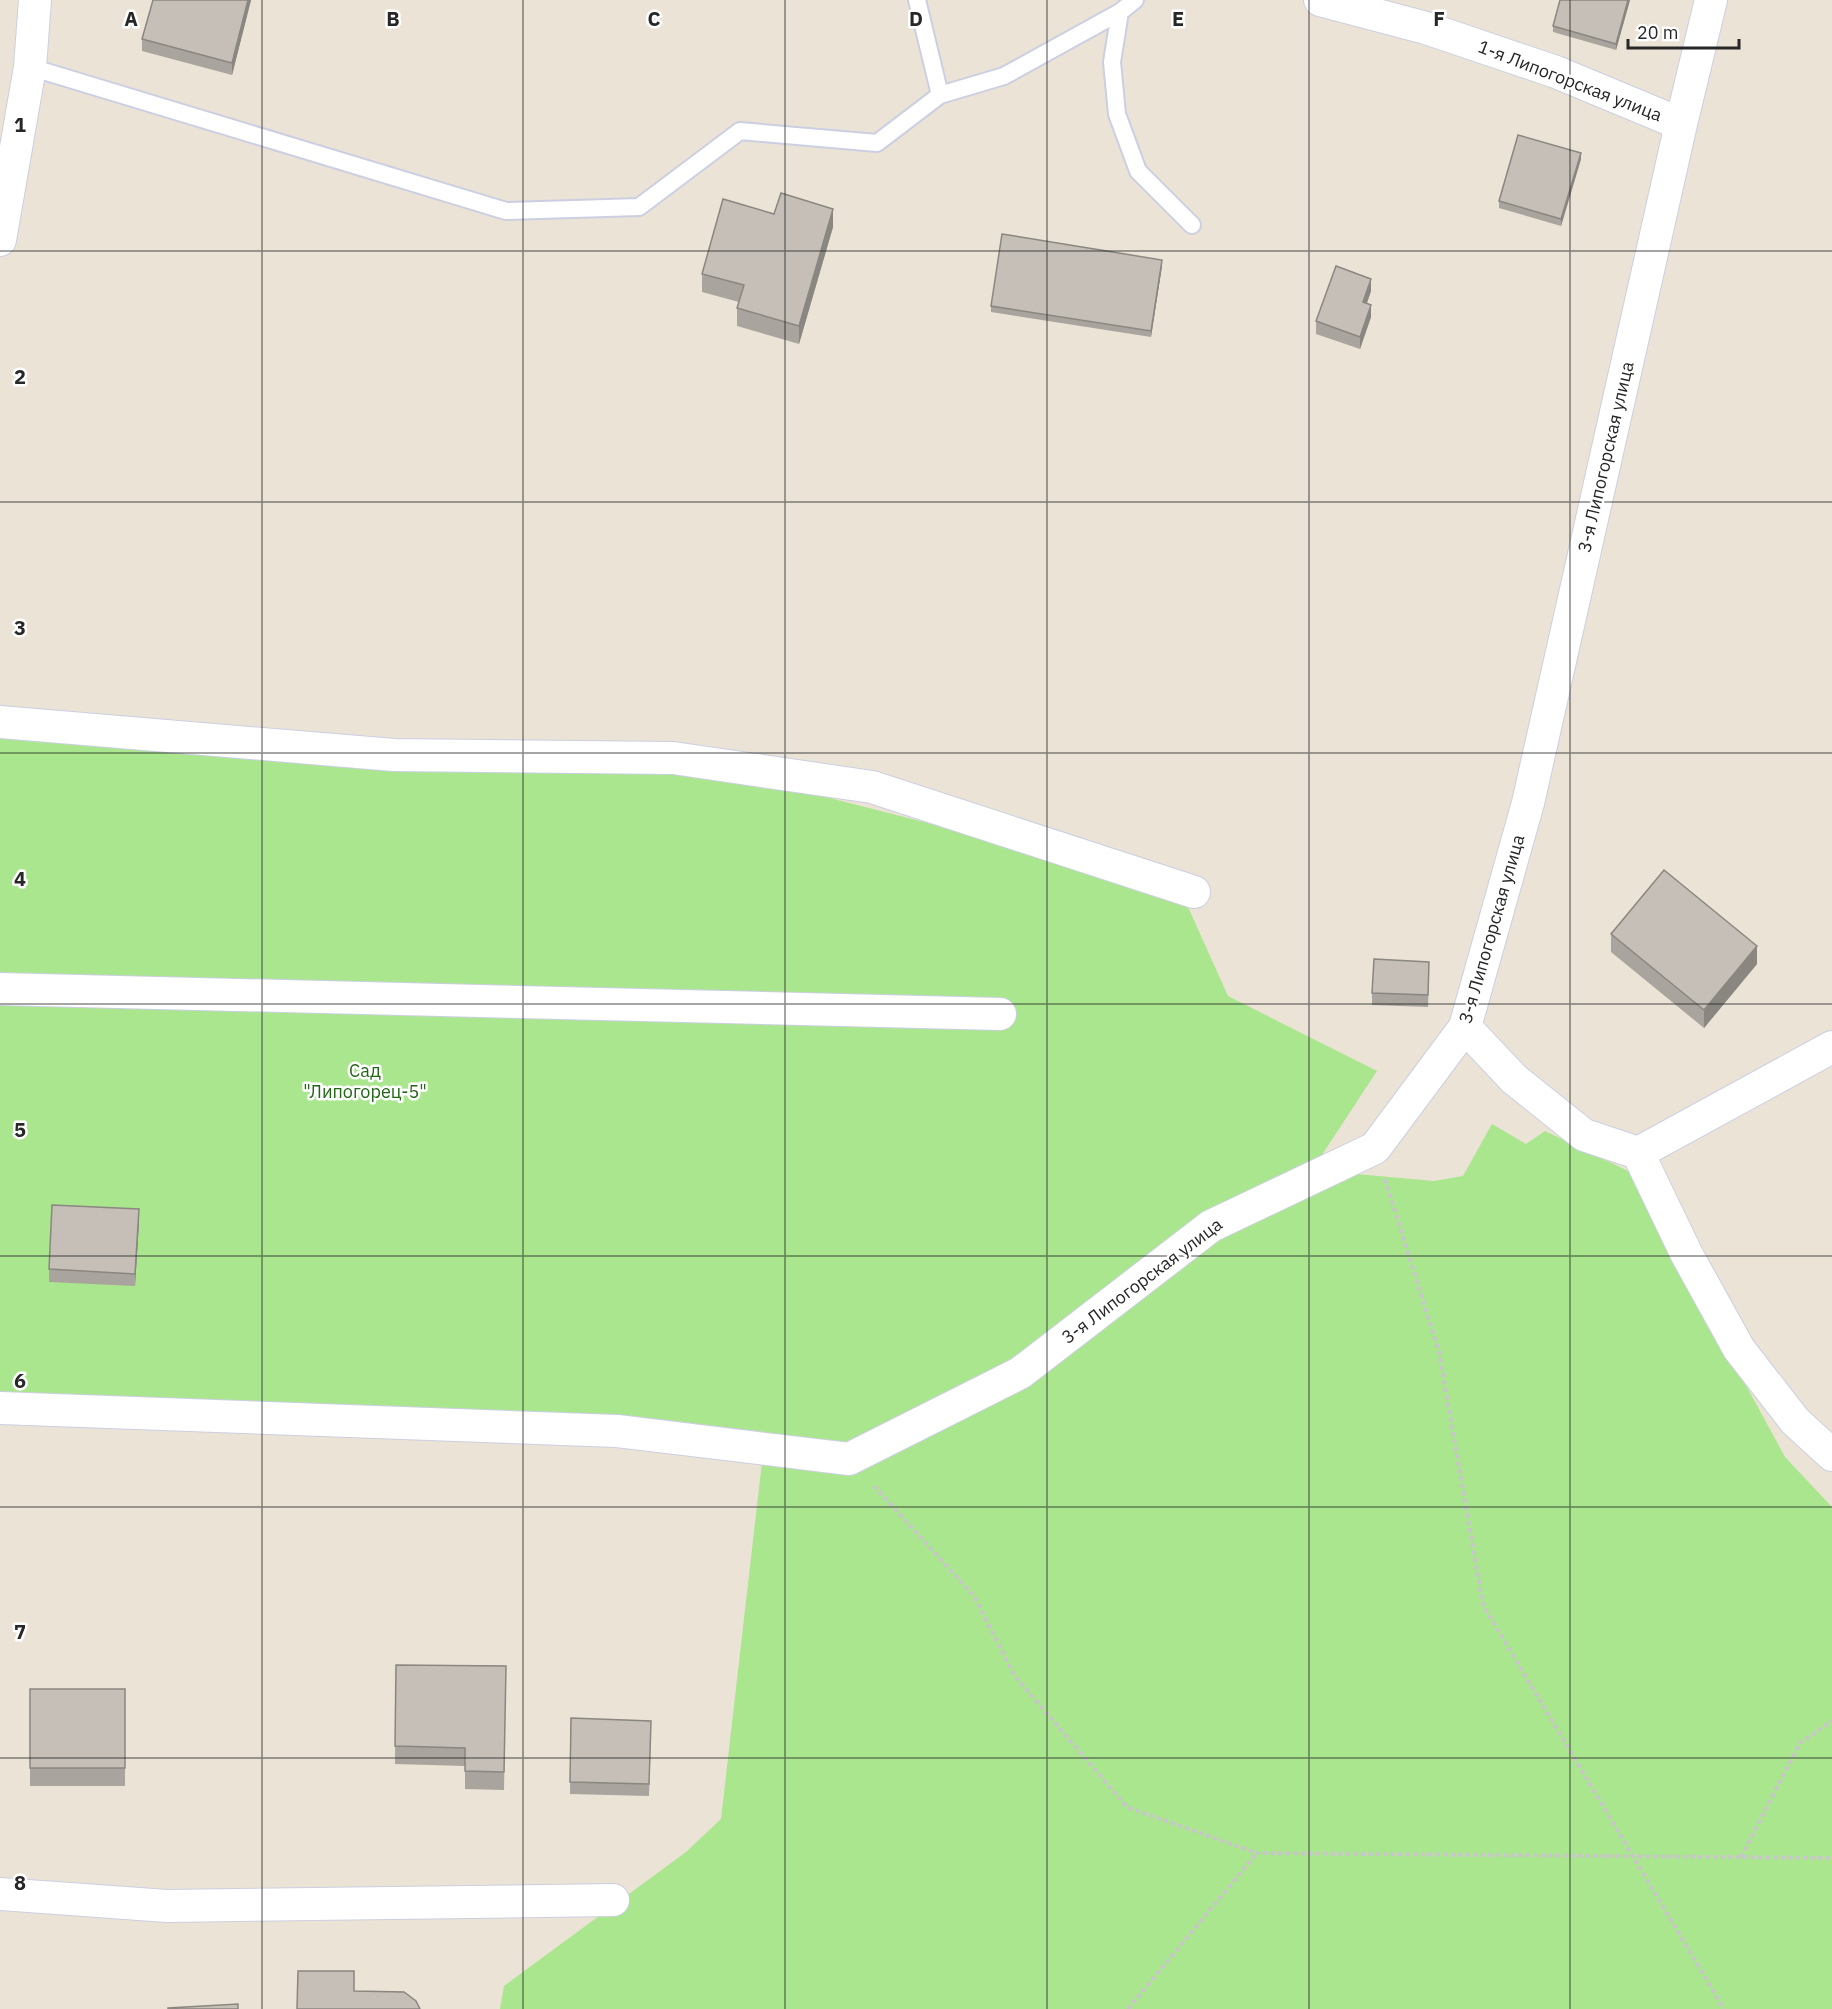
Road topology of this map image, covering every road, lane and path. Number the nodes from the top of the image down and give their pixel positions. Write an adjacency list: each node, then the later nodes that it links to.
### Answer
1 (34, 0): 7 (street)
2 (917, 0): 8 (lane)
3 (1135, 0): 6 (lane)
4 (1320, 0): 9 (street, 1-я Липогорская улица)
5 (1711, 0): 9 (street, 3-я Липогорская улица)
6 (1120, 12): 8 (lane); 10 (lane)
7 (30, 67): 8 (lane); 11 (street)
8 (940, 95)
9 (1681, 124): 16 (street, 3-я Липогорская улица)
10 (1192, 225)
11 (0, 240)
12 (0, 722): 13 (street)
13 (1194, 892)
14 (0, 988): 15 (street)
15 (1000, 1014)
16 (1465, 1027): 18 (street, 3-я Липогорская улица); 19 (street)
17 (1832, 1047): 19 (street)
18 (1375, 1148): 22 (street, 3-я Липогорская улица); 25 (path)
19 (1638, 1153): 21 (street)
20 (0, 1408): 22 (street)
21 (1832, 1455)
22 (849, 1459): 24 (path)
23 (1832, 1721): 26 (path)
24 (1257, 1853): 25 (path); 30 (path)
25 (1633, 1856): 26 (path); 31 (path)
26 (1741, 1857): 27 (path)
27 (1832, 1858)
28 (0, 1894): 29 (street)
29 (613, 1900)
30 (1128, 2009)
31 (1725, 2009)

